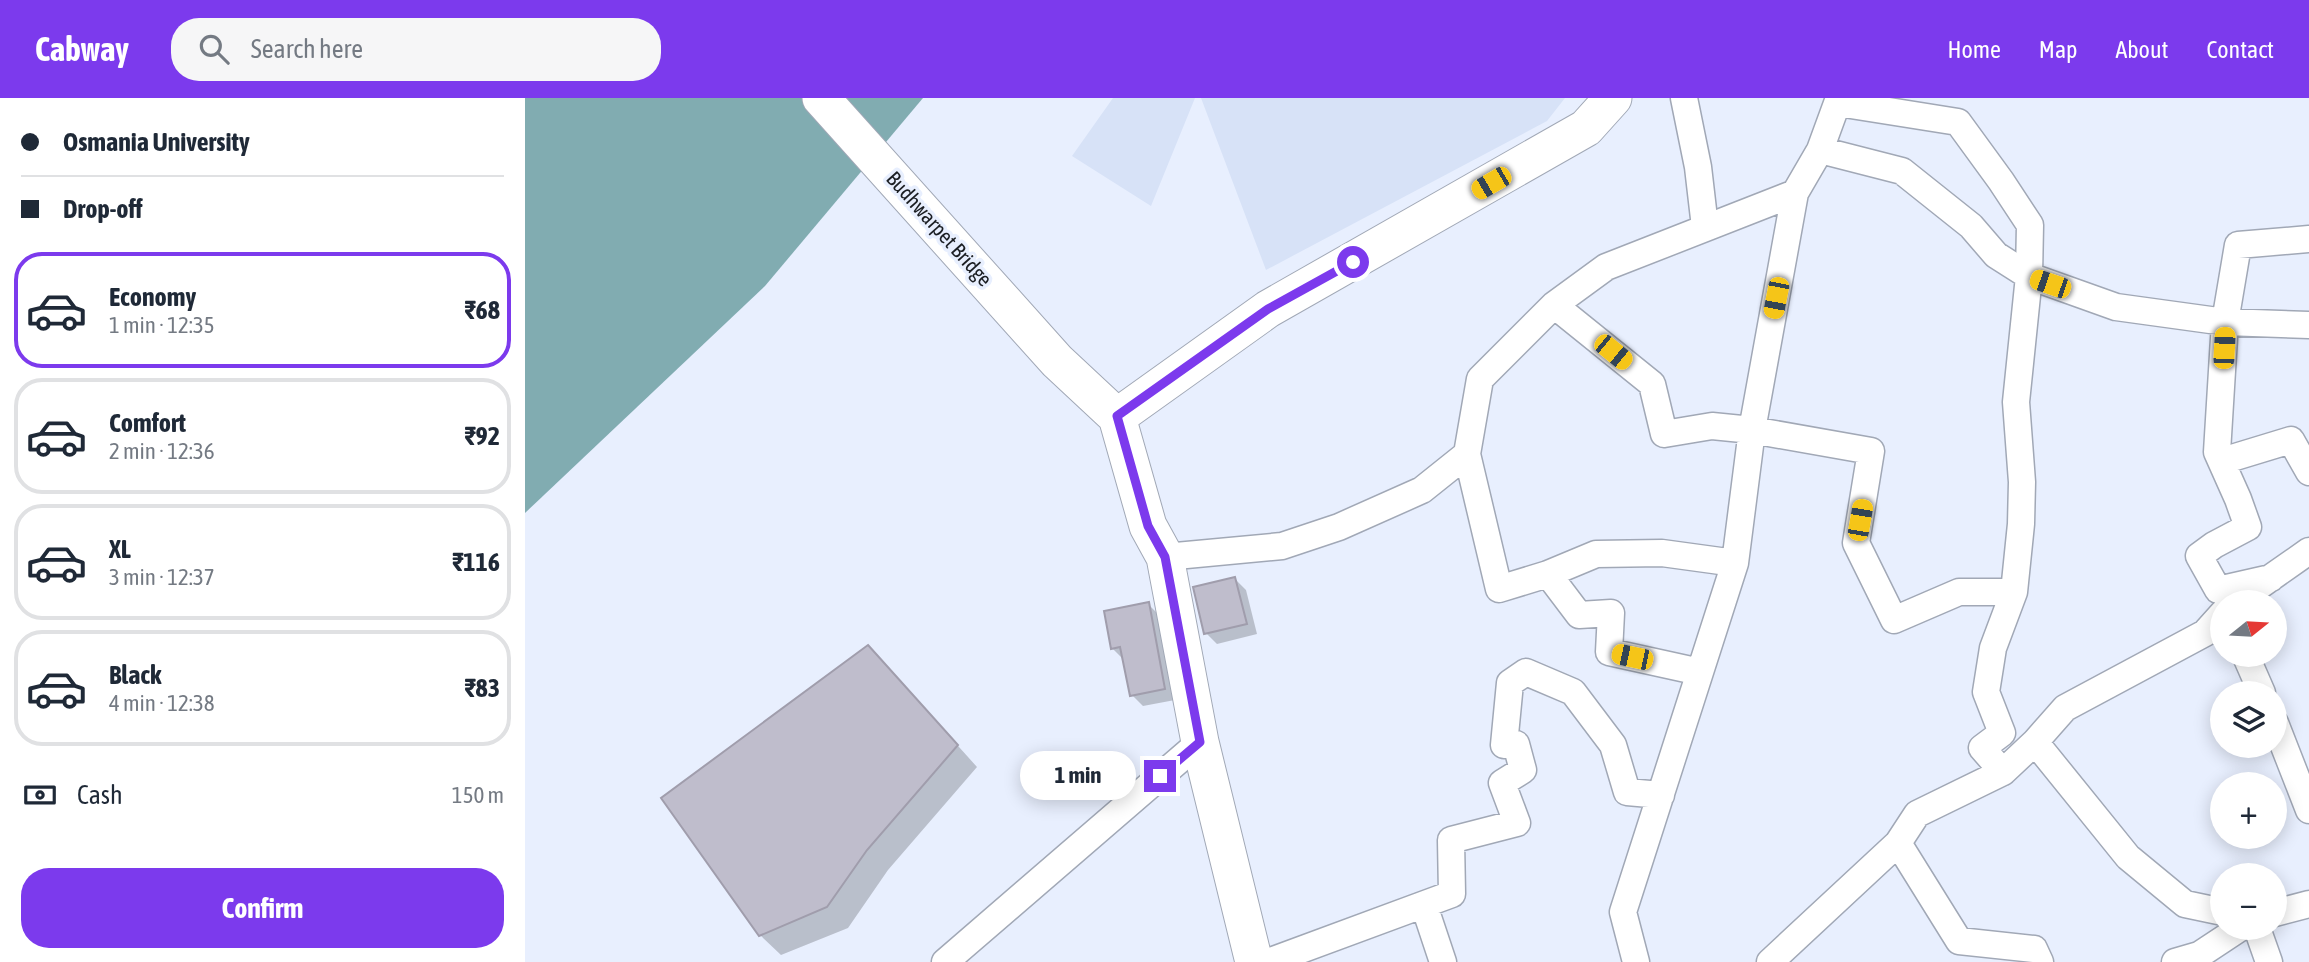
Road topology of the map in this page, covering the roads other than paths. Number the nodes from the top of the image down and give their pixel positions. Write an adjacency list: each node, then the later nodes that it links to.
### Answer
1 (821, 98): 13 (street, Budhwarpet Bridge)
2 (1613, 98): 13 (street)
3 (1684, 98): 7 (street)
4 (1839, 101): 5 (street); 9 (street)
5 (1820, 150): 6 (street); 9 (street)
6 (1795, 193): 7 (street); 14 (street)
7 (1705, 227): 10 (street)
8 (2309, 239): 11 (street)
9 (2029, 276): 11 (street); 24 (street)
10 (1554, 305): 14 (street); 15 (street)
11 (2225, 321): 12 (street); 16 (street)
12 (2309, 325)
13 (1117, 416): 19 (street)
14 (1752, 430): 20 (street); 24 (street)
15 (1467, 454): 19 (street); 21 (street)
16 (2222, 461): 17 (street); 22 (street)
17 (2309, 472)
18 (2309, 551): 22 (street)
19 (1165, 557): 28 (street)
20 (1735, 563): 21 (street); 26 (street)
21 (1548, 574): 26 (street)
22 (2271, 578): 23 (street)
23 (2254, 590)
24 (2014, 592): 31 (street)
25 (2210, 627): 29 (street)
26 (1700, 672): 32 (street)
27 (2287, 738): 30 (street)
28 (1200, 742): 41 (street); 42 (street)
29 (2035, 742): 31 (street); 37 (street)
30 (2299, 754): 33 (street)
31 (2003, 772): 34 (street)
32 (1661, 795): 36 (street); 45 (street)
33 (2309, 808)
34 (1898, 843): 46 (street); 47 (street)
35 (2309, 904): 38 (street)
36 (1424, 905): 43 (street); 44 (street)
37 (2210, 909)
38 (2287, 910)
39 (2222, 940): 48 (street)
40 (2261, 940): 49 (street)
41 (945, 962)
42 (1254, 962)
43 (1268, 962)
44 (1443, 962)
45 (1636, 962)
46 (1770, 962)
47 (2040, 962)
48 (2175, 962)
49 (2269, 962)

